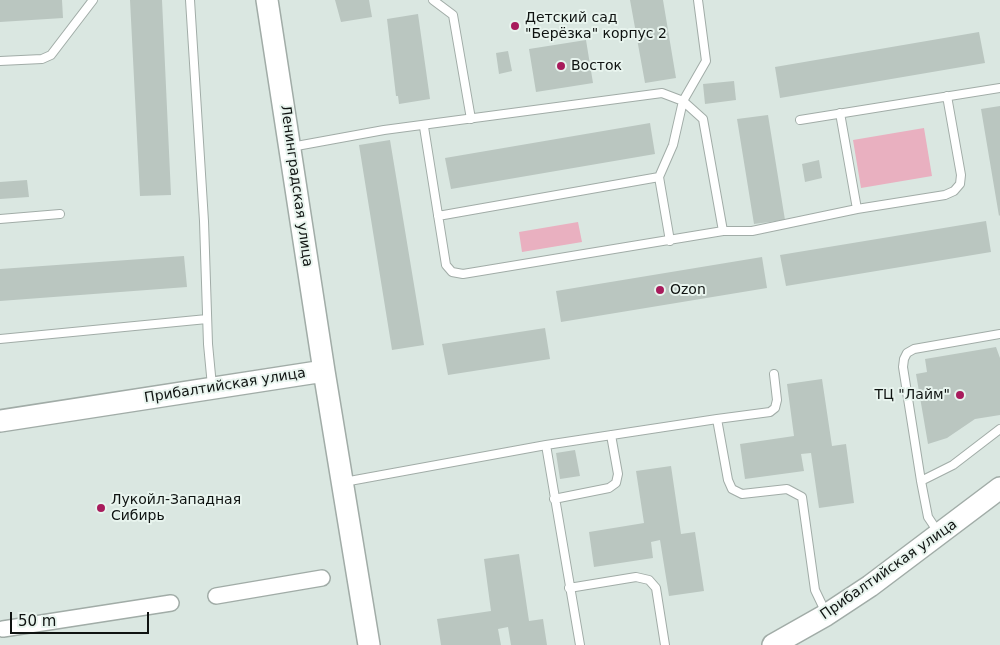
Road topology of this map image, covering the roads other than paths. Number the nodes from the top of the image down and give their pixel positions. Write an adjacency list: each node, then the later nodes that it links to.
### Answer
1 (93, 0): 6 (lane)
2 (190, 0): 22 (lane)
3 (267, 0): 14 (street, Ленинградская улица)
4 (432, 0): 11 (lane)
5 (698, 0): 9 (lane)
6 (0, 61)
7 (1000, 88): 8 (lane)
8 (947, 96): 10 (lane); 16 (lane)
9 (683, 101): 11 (lane); 15 (lane); 20 (lane)
10 (840, 113): 12 (lane); 16 (lane)
11 (471, 119): 13 (lane)
12 (800, 120)
13 (424, 127): 14 (lane); 18 (lane)
14 (291, 147): 25 (street, Ленинградская улица)
15 (659, 178): 18 (lane); 21 (lane)
16 (857, 209): 20 (lane)
17 (60, 214): 19 (lane)
18 (438, 216): 21 (lane)
19 (0, 219)
20 (723, 231): 21 (lane)
21 (670, 241)
22 (207, 319): 24 (lane); 27 (lane)
23 (1000, 334): 33 (lane)
24 (0, 339)
25 (324, 371): 27 (street, Прибалтийская улица); 34 (street, Прибалтийская улица)
26 (774, 374): 28 (lane)
27 (213, 388): 29 (street, Прибалтийская улица)
28 (718, 419): 31 (lane); 42 (lane)
29 (0, 421)
30 (1000, 429): 33 (lane)
31 (611, 435): 32 (lane); 36 (lane)
32 (546, 445): 34 (lane); 36 (lane)
33 (921, 481): 37 (lane)
34 (342, 482): 44 (street, Прибалтийская улица)
35 (1000, 488): 37 (street, Прибалтийская улица)
36 (554, 499): 39 (lane)
37 (940, 535): 42 (street, Прибалтийская улица)
38 (322, 578): 40 (street)
39 (569, 588): 45 (lane); 46 (lane)
40 (216, 596)
41 (171, 603): 43 (street)
42 (826, 615): 47 (street, Прибалтийская улица)
43 (3, 629)
44 (369, 645)
45 (580, 645)
46 (665, 645)
47 (773, 645)

